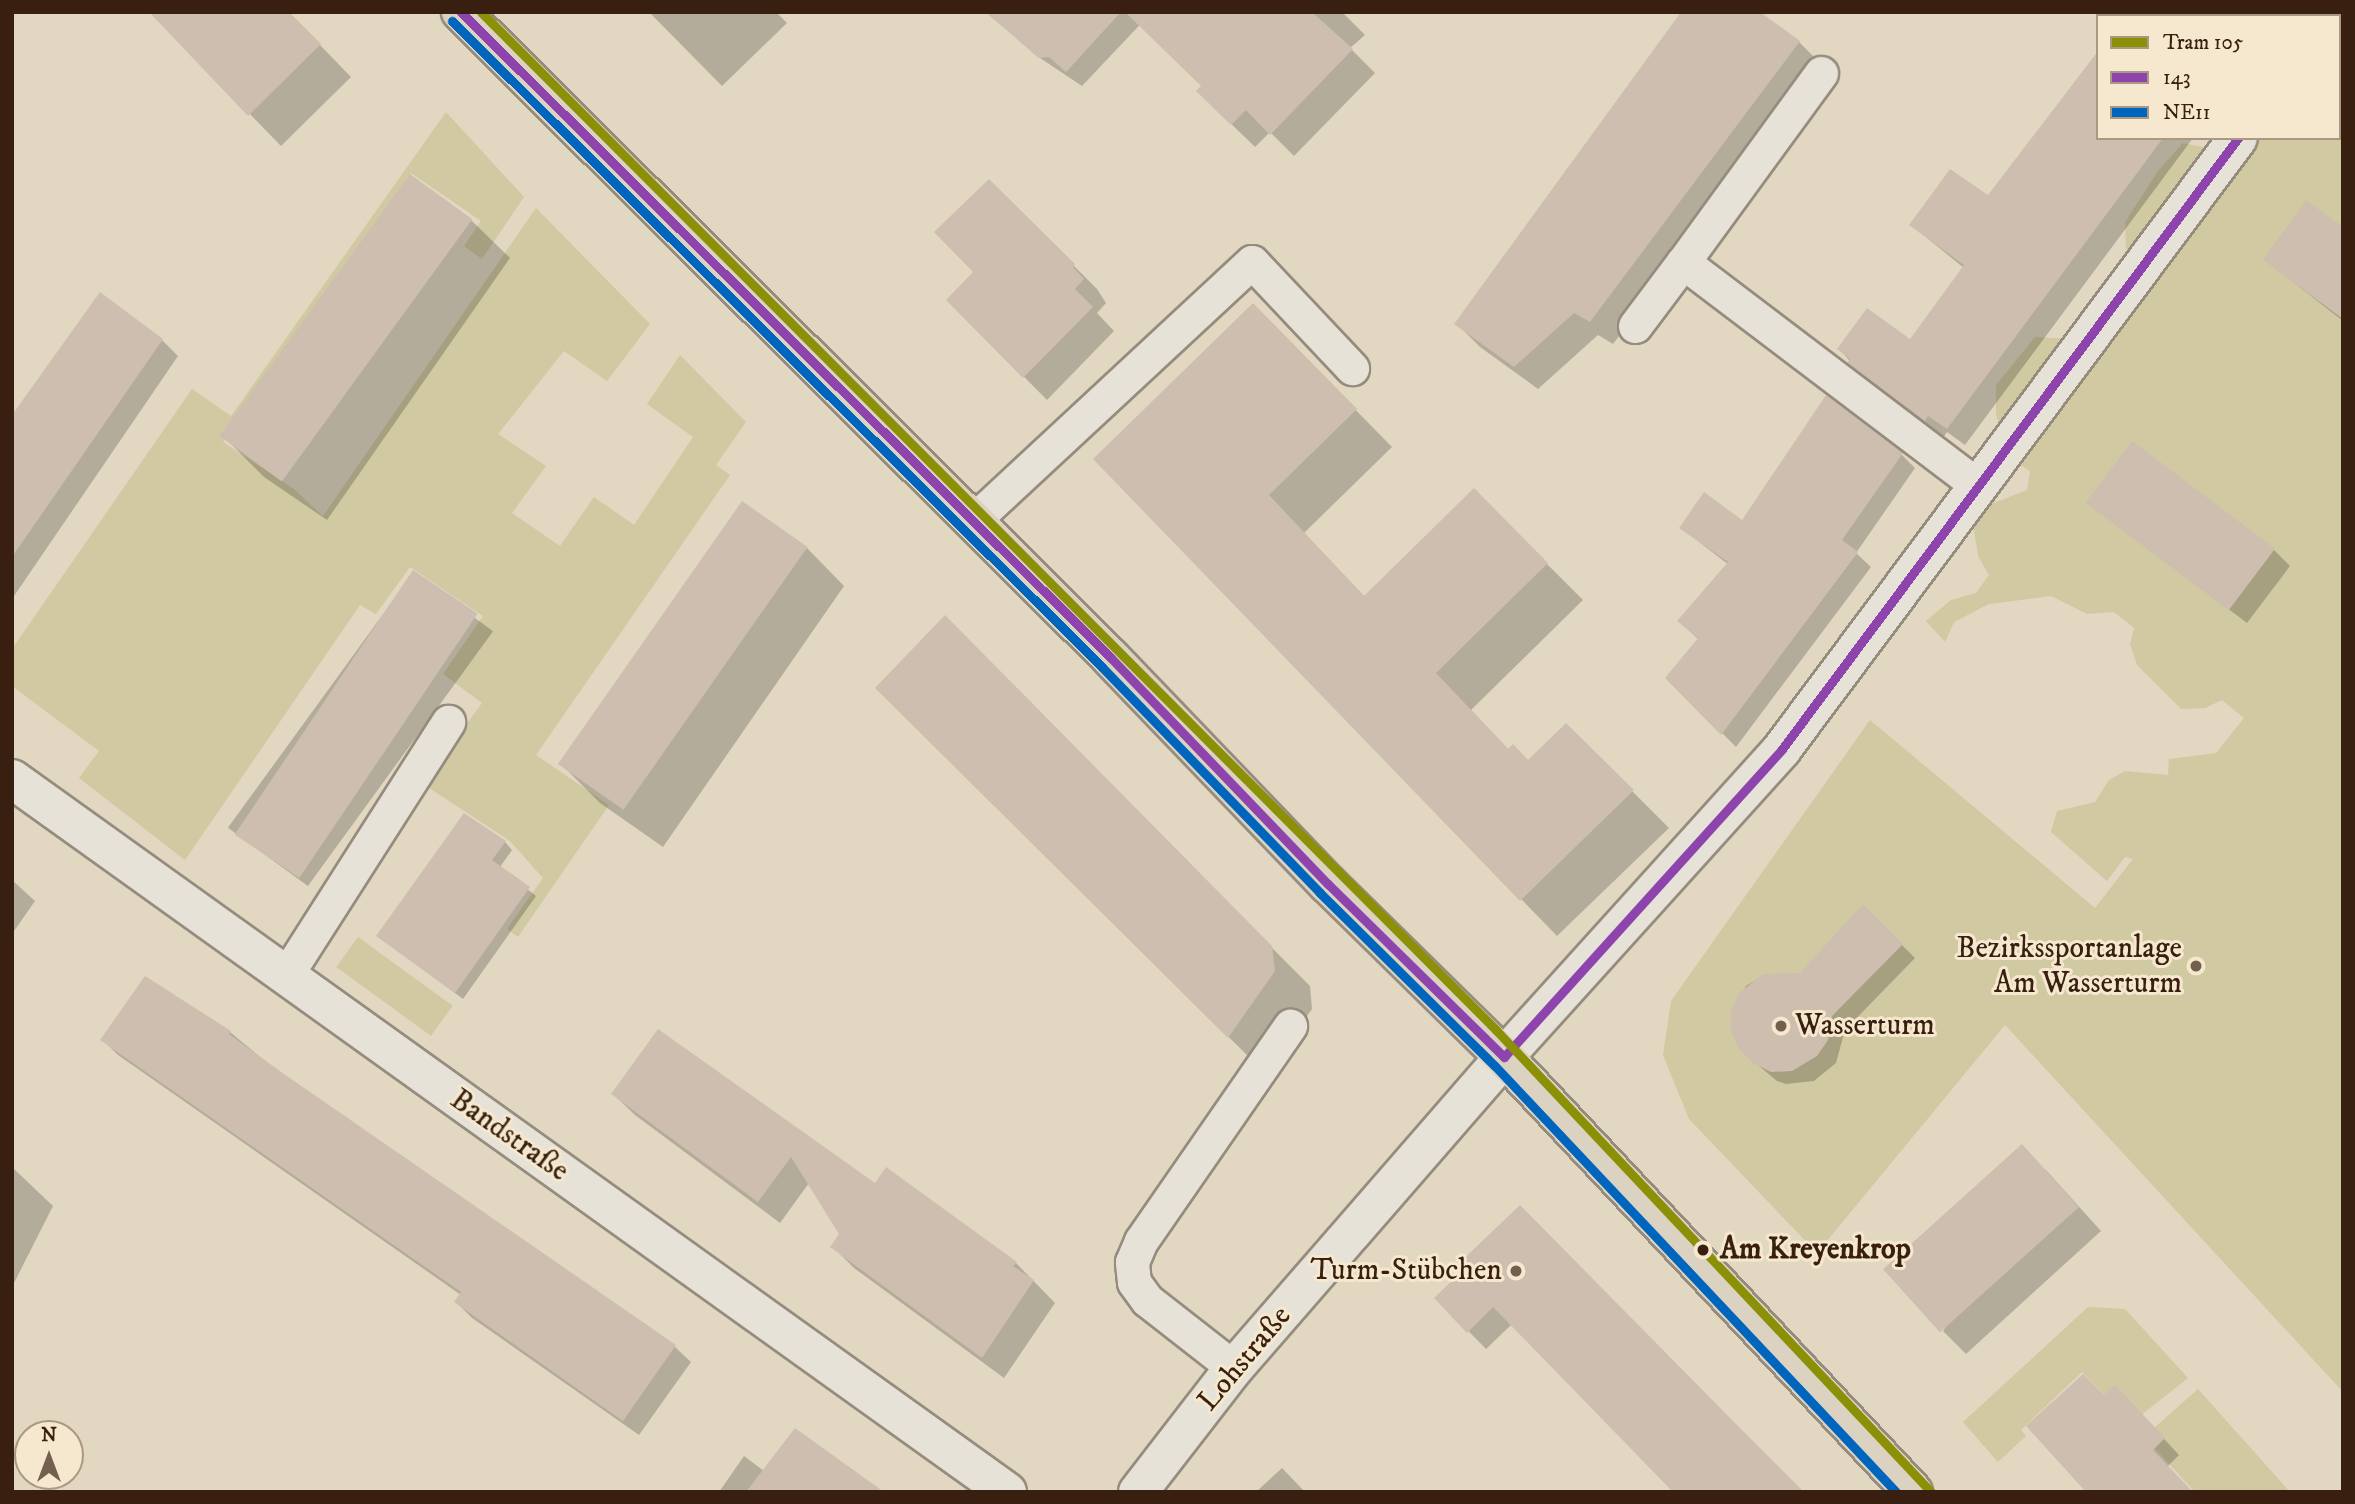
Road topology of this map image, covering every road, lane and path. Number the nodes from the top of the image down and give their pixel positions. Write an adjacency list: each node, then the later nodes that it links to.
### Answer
1 (461, 12): 8 (main road)
2 (1821, 74): 4 (lane)
3 (2237, 140): 7 (street)
4 (1683, 262): 5 (lane); 7 (lane)
5 (1635, 326)
6 (1352, 368): 8 (lane)
7 (1978, 486): 13 (street)
8 (974, 520): 13 (main road)
9 (448, 722): 11 (lane)
10 (12, 779): 11 (street, Bandstraße)
11 (285, 978): 15 (street, Bandstraße)
12 (1290, 1026): 14 (lane)
13 (1504, 1058): 14 (street, Lohstraße); 17 (main road)
14 (1234, 1368): 16 (street, Lohstraße)
15 (1007, 1492)
16 (1138, 1492)
17 (1913, 1492)

